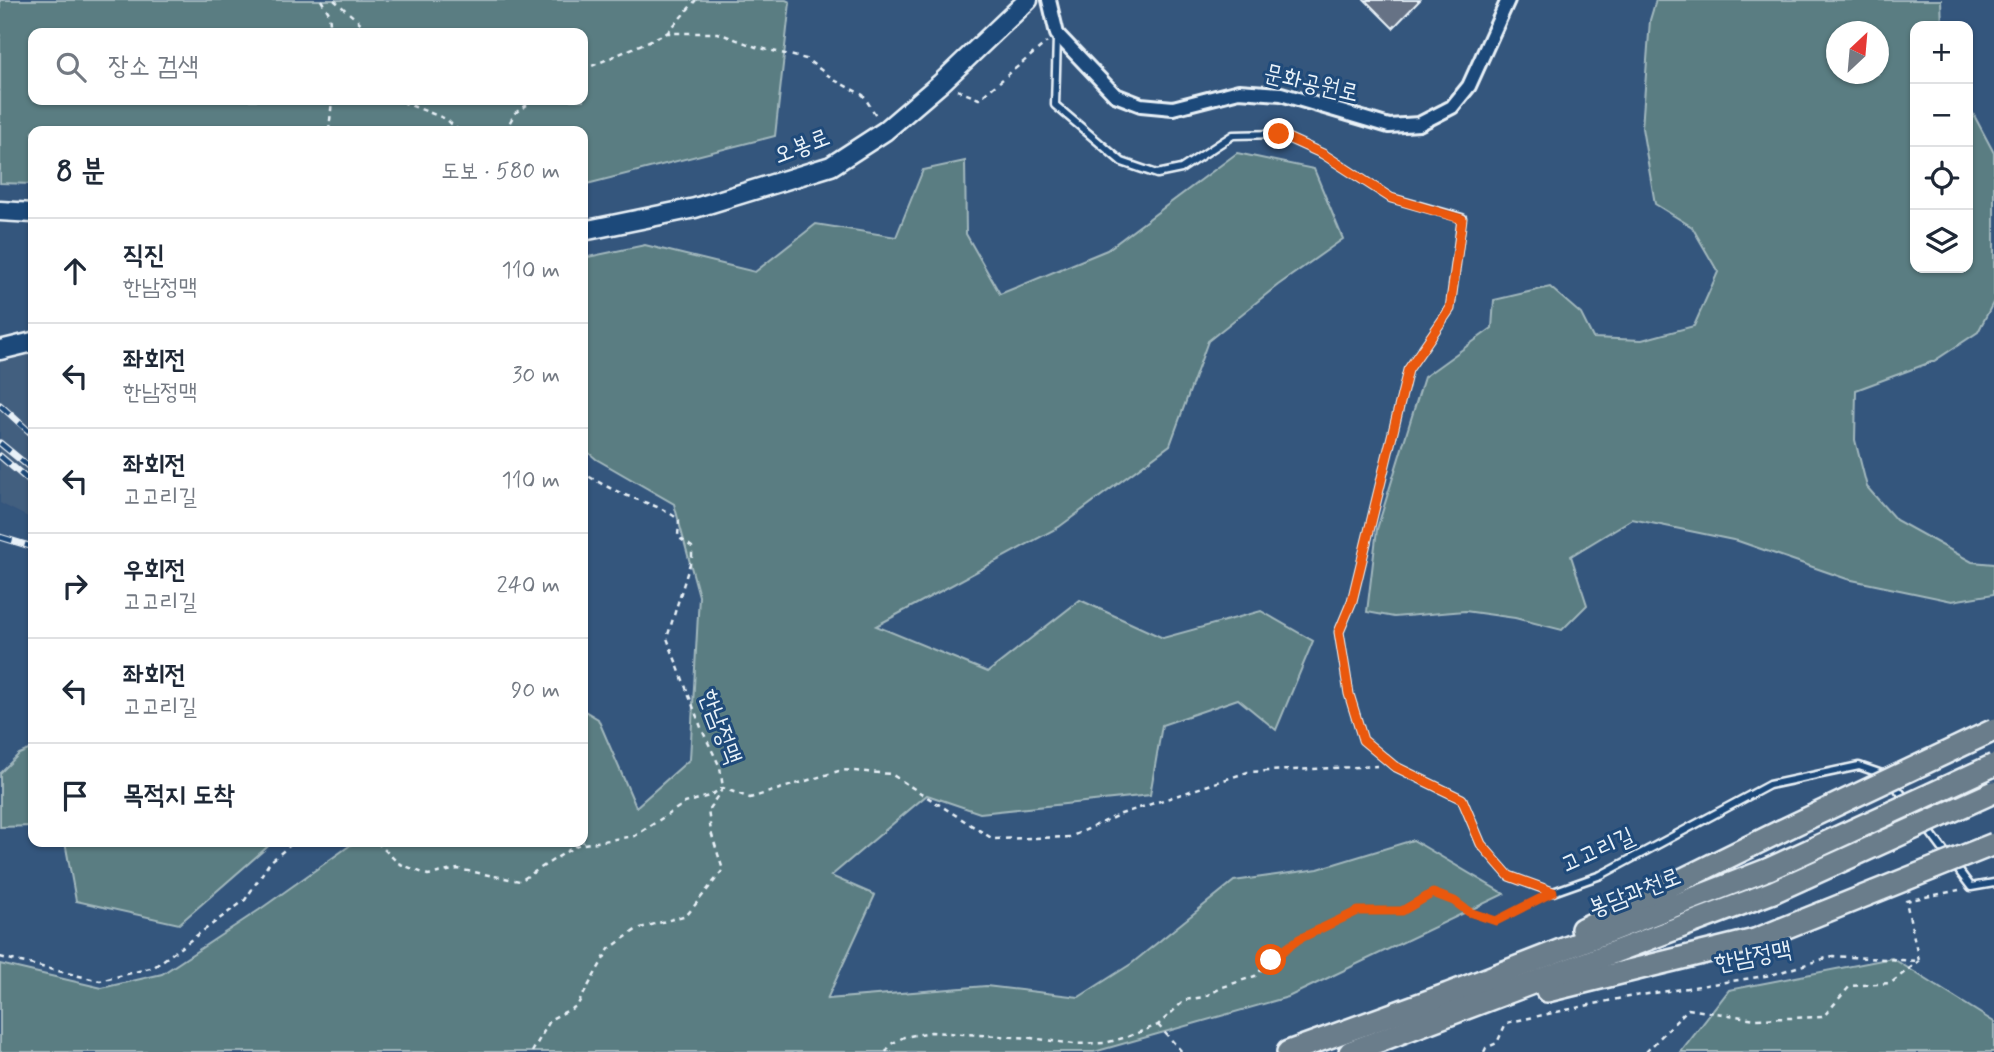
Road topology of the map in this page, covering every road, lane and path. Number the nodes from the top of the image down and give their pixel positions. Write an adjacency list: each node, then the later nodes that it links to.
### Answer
1 (321, 0): 7 (path)
2 (334, 0): 8 (path)
3 (696, 0): 9 (path)
4 (1028, 0): 12 (street, 오봉로)
5 (1049, 0): 10 (street)
6 (1508, 0): 10 (street, 문화공원로)
7 (330, 28)
8 (366, 28)
9 (667, 33): 11 (path); 19 (path)
10 (1057, 34): 12 (path); 29 (lane, 고고리길)
11 (588, 68)
12 (941, 83): 19 (street, 오봉로)
13 (332, 105): 16 (path)
14 (410, 105): 17 (path)
15 (527, 105): 18 (path)
16 (329, 126)
17 (454, 126)
18 (508, 126)
19 (886, 131): 22 (street, 오봉로)
20 (0, 211): 21 (street)
21 (28, 213)
22 (588, 230)
23 (28, 343): 24 (street)
24 (0, 350)
25 (588, 476): 31 (path, 한남정맥)
26 (1994, 720): 30 (street)
27 (1994, 730): 43 (highway, bridge)
28 (1994, 765): 43 (highway, 봉담과천로, bridge)
29 (1394, 766): 31 (path); 40 (lane, 고고리길)
30 (1888, 776): 39 (lane); 40 (lane, 고고리길)
31 (723, 788): 33 (path); 45 (path, 한남정맥)
32 (1994, 792): 43 (highway, 봉담과천로, bridge)
33 (588, 843)
34 (1994, 844): 43 (highway, bridge)
35 (288, 847): 41 (path)
36 (382, 847): 37 (path)
37 (575, 847)
38 (1994, 883): 39 (lane)
39 (1971, 887): 42 (path)
40 (1553, 892): 44 (path)
41 (0, 957)
42 (1919, 961): 50 (path, 한남정맥); 51 (path)
43 (1452, 1004): 48 (highway, 봉담과천로); 49 (highway, 봉담과천로)
44 (1158, 1025): 46 (path); 47 (path)
45 (533, 1052)
46 (886, 1052)
47 (1182, 1052)
48 (1288, 1052)
49 (1350, 1052)
50 (1484, 1052)
51 (1646, 1052)

